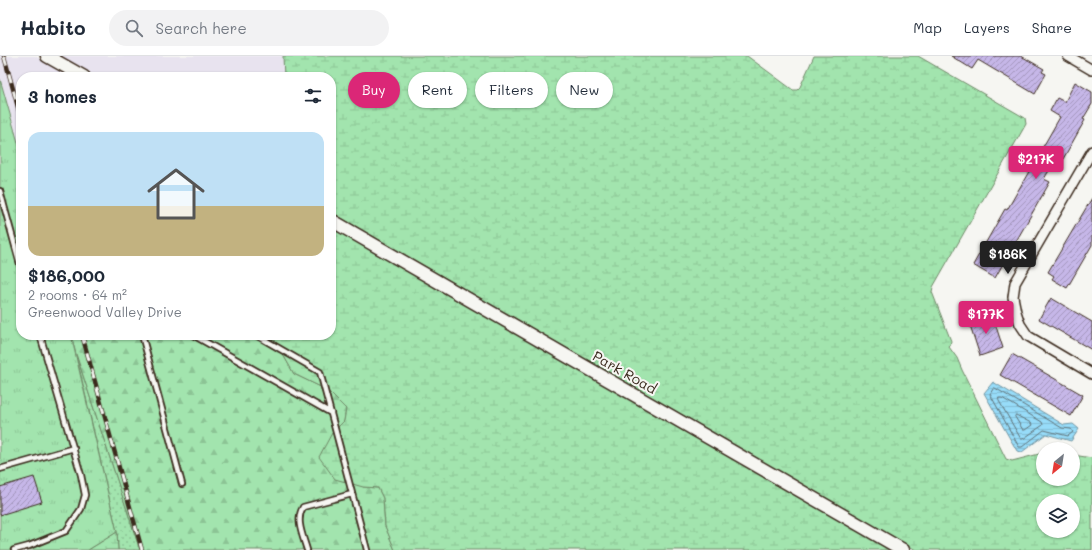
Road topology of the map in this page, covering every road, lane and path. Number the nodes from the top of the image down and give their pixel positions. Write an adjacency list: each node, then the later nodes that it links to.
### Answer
1 (47, 56): 4 (street)
2 (1068, 56): 3 (street)
3 (1092, 70)
4 (75, 72)
5 (1092, 151): 13 (street)
6 (0, 191): 8 (lane)
7 (336, 223): 22 (street, Park Road)
8 (16, 250)
9 (42, 340): 15 (lane)
10 (143, 340): 17 (lane)
11 (202, 340): 14 (lane)
12 (265, 340): 14 (lane)
13 (1092, 374)
14 (332, 413): 18 (lane)
15 (74, 448): 16 (lane); 19 (lane)
16 (0, 469)
17 (182, 484)
18 (352, 494): 20 (lane); 21 (lane)
19 (14, 550)
20 (307, 550)
21 (367, 550)
22 (903, 550)

